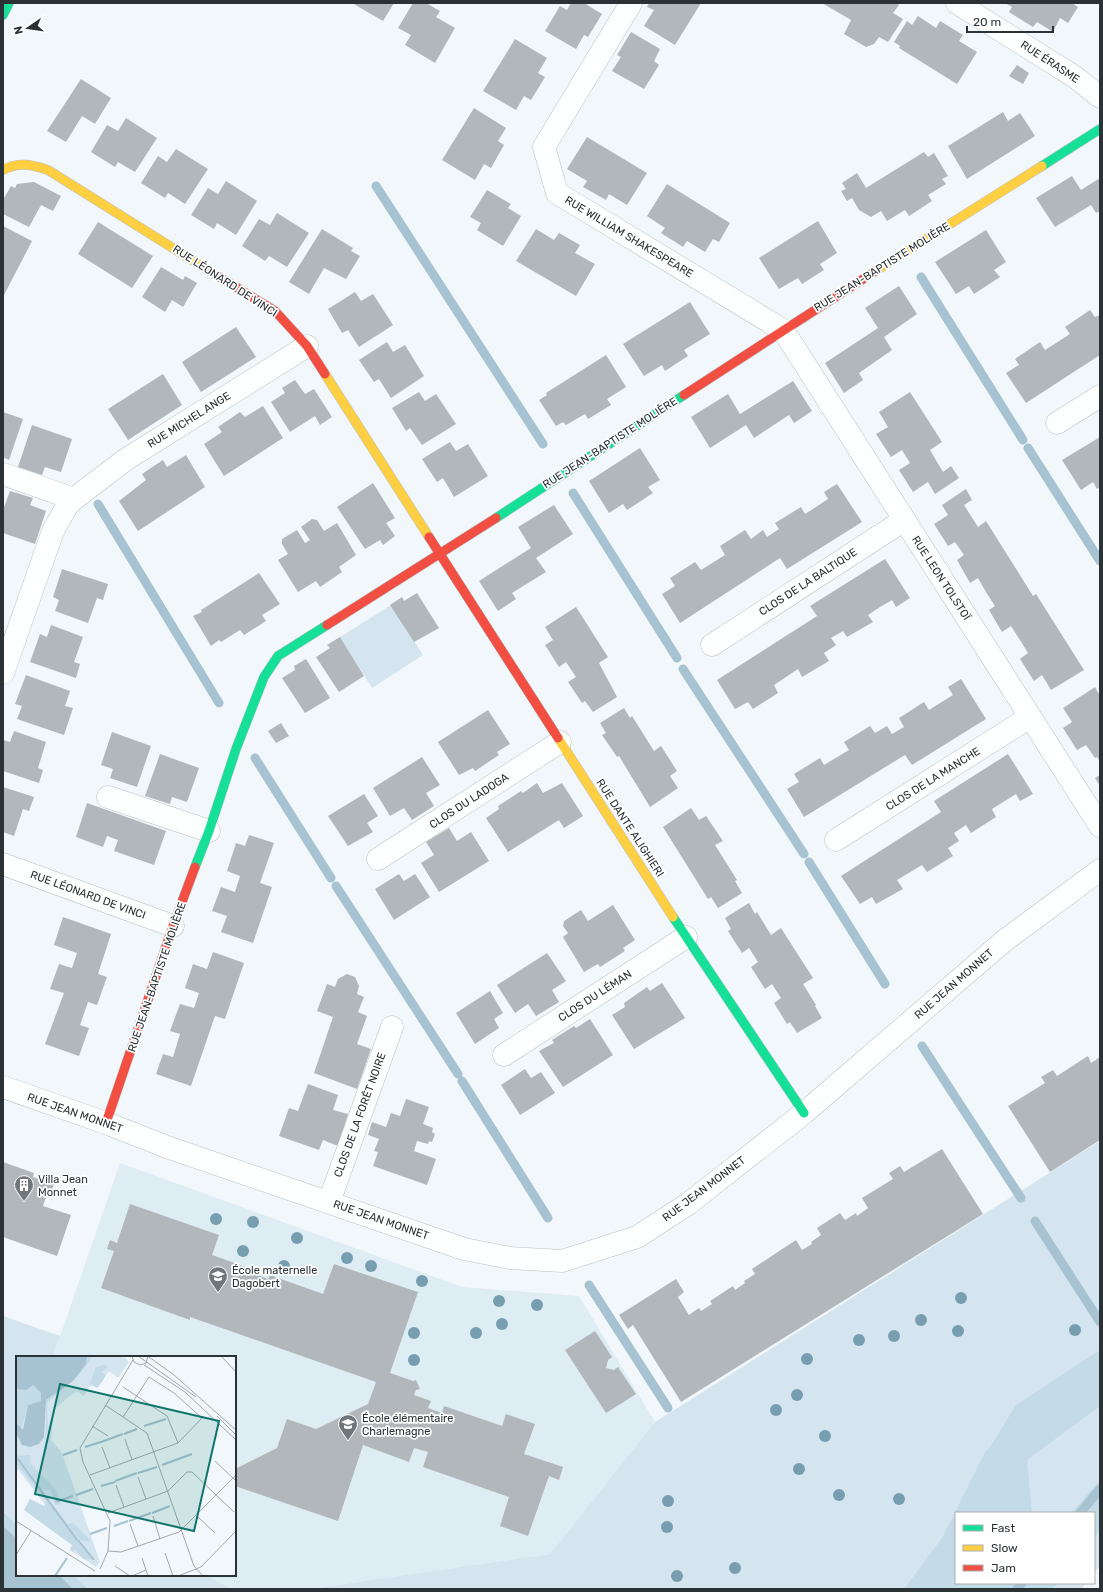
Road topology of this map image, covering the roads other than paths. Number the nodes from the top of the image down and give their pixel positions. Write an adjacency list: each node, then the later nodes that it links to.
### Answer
1 (9, 3): 4 (street)
2 (631, 3): 8 (street, RUE WILLIAM SHAKESPEARE)
3 (957, 3): 5 (street, RUE ÉRASME)
4 (3, 15)
5 (1100, 97)
6 (1100, 129): 8 (street, RUE JEAN-BAPTISTE MOLIÈRE)
7 (3, 170): 9 (street, RUE LÉONARD DE VINCI)
8 (783, 330): 14 (street, RUE LEON TOLSTOÏ); 15 (street, RUE JEAN-BAPTISTE MOLIÈRE)
9 (307, 346): 13 (street, RUE MICHEL ANGE); 15 (street, RUE LÉONARD DE VINCI)
10 (1100, 396): 11 (street)
11 (1057, 424)
12 (3, 474): 13 (street)
13 (74, 499): 17 (street, RUE MICHEL ANGE)
14 (904, 520): 16 (street, CLOS DE LA BALTIQUE); 18 (street, RUE LEON TOLSTOÏ)
15 (440, 555): 19 (street, RUE DANTE ALIGHIERI); 22 (street, RUE JEAN-BAPTISTE MOLIÈRE)
16 (712, 645)
17 (3, 673)
18 (1030, 717): 21 (street, RUE LEON TOLSTOÏ); 23 (street, CLOS DE LA MANCHE)
19 (560, 742): 24 (street, CLOS DU LADOGA); 28 (street, RUE DANTE ALIGHIERI)
20 (108, 796): 22 (street)
21 (1100, 826)
22 (208, 831): 27 (street, RUE JEAN-BAPTISTE MOLIÈRE)
23 (836, 840)
24 (378, 859)
25 (3, 864): 27 (street, RUE LÉONARD DE VINCI)
26 (1100, 870): 32 (street, RUE JEAN MONNET)
27 (173, 926): 33 (street, RUE JEAN-BAPTISTE MOLIÈRE)
28 (686, 937): 30 (street, CLOS DU LÉMAN); 32 (street, RUE DANTE ALIGHIERI)
29 (392, 1027): 34 (street, CLOS DE LA FORÊT NOIRE)
30 (504, 1055)
31 (3, 1087): 33 (street, RUE JEAN MONNET)
32 (804, 1113): 34 (street, RUE JEAN MONNET)
33 (106, 1123): 34 (street, RUE JEAN MONNET)
34 (329, 1202)

